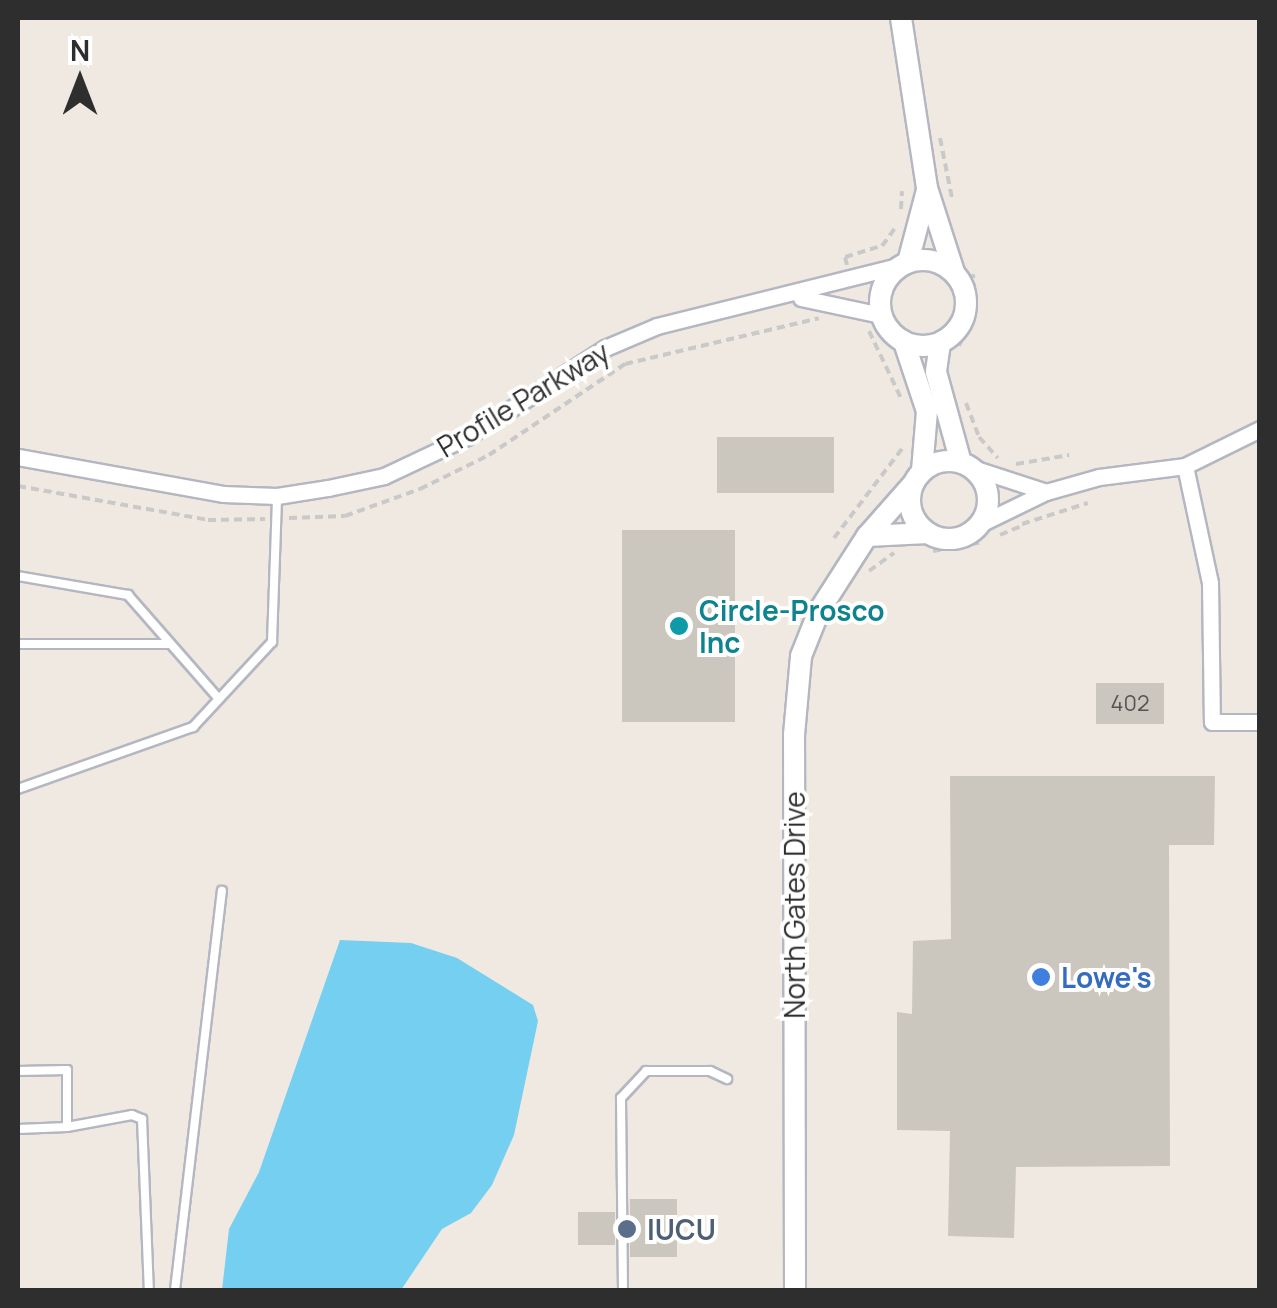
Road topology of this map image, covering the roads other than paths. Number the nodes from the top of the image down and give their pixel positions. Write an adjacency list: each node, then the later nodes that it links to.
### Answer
1 (901, 18): 2 (street)
2 (927, 188): 3 (street); 4 (street)
3 (905, 264): 4 (street); 5 (street, Profile Parkway); 6 (street)
4 (962, 268): 8 (street)
5 (792, 296): 6 (street, Profile Parkway); 15 (street, Profile Parkway)
6 (872, 320): 7 (street)
7 (904, 342): 8 (street); 13 (street)
8 (947, 350): 11 (street)
9 (1260, 429): 12 (street)
10 (18, 457): 15 (street, Profile Parkway)
11 (966, 465): 13 (street); 14 (street); 16 (street)
12 (1186, 466): 14 (street); 23 (street)
13 (917, 478): 17 (street, North Gates Drive); 18 (street)
14 (1046, 492): 16 (street)
15 (277, 496): 22 (lane)
16 (980, 524): 18 (street)
17 (866, 536): 18 (street); 33 (street, North Gates Drive)
18 (927, 542)
19 (18, 576): 21 (lane)
20 (18, 644): 21 (lane)
21 (170, 644): 22 (lane)
22 (218, 699): 24 (lane)
23 (1260, 722)
24 (18, 790)
25 (222, 891): 31 (lane)
26 (18, 1072): 28 (lane)
27 (727, 1079): 32 (lane)
28 (67, 1127): 29 (lane); 30 (lane)
29 (18, 1129)
30 (149, 1290)
31 (175, 1290)
32 (623, 1290)
33 (795, 1290)

